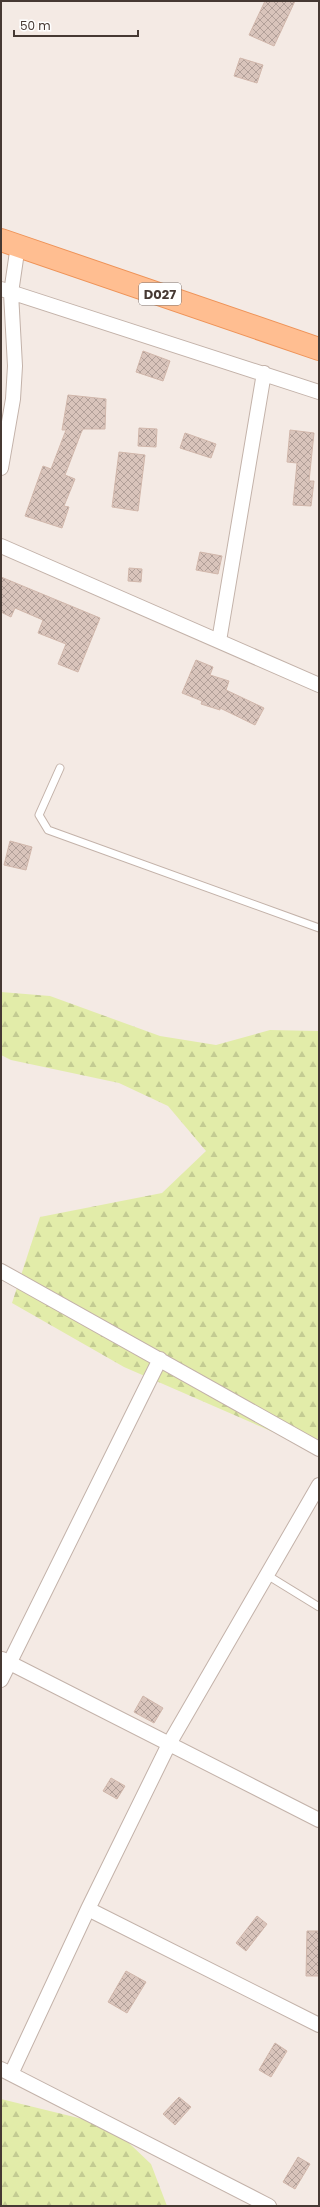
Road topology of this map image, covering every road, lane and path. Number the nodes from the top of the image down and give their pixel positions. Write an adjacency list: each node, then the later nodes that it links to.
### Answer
1 (10, 242): 2 (street); 3 (main road, D027)
2 (6, 291): 4 (street); 6 (street)
3 (319, 349)
4 (264, 373): 5 (street); 8 (street)
5 (319, 392)
6 (1, 468)
7 (1, 546): 8 (street)
8 (219, 641): 9 (street)
9 (319, 685)
10 (60, 768): 11 (lane)
11 (319, 928)
12 (2, 1273): 13 (street)
13 (160, 1359): 14 (street); 18 (street)
14 (319, 1450)
15 (319, 1485): 16 (street)
16 (267, 1575): 17 (lane); 20 (street)
17 (319, 1607)
18 (5, 1661): 19 (street); 20 (street)
19 (1, 1680)
20 (169, 1744): 21 (street); 22 (street)
21 (319, 1820)
22 (88, 1909): 23 (street); 24 (street)
23 (319, 2025)
24 (6, 2072): 25 (street)
25 (269, 2206)

